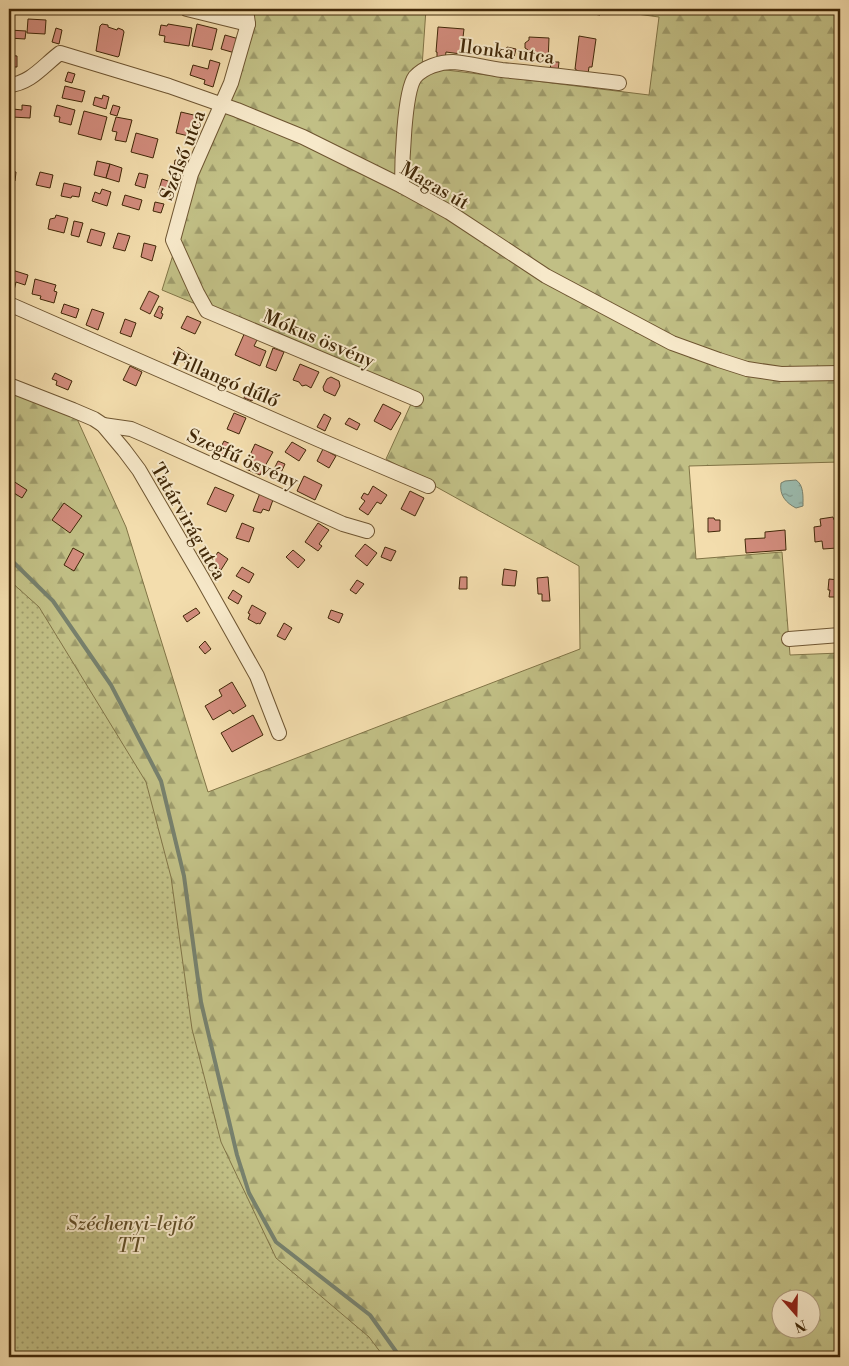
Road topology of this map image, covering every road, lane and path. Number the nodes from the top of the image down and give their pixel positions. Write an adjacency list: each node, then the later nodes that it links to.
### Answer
1 (187, 9): 3 (street)
2 (246, 9): 3 (street, Szélső utca)
3 (248, 24): 6 (street, Szélső utca)
4 (619, 83): 7 (street, Ilonka utca)
5 (9, 85): 6 (street, Magas út)
6 (221, 105): 7 (street, Magas út); 9 (street, Szélső utca)
7 (402, 186): 10 (street, Magas út)
8 (9, 304): 14 (street, Pillangó dűlő)
9 (207, 311): 12 (street, Mókus ösvény)
10 (840, 373)
11 (9, 385): 13 (street, Tatárvirág utca)
12 (416, 399)
13 (102, 425): 15 (street, Szegfű ösvény); 18 (street, Tatárvirág utca)
14 (428, 486)
15 (367, 532)
16 (840, 635): 17 (street)
17 (789, 639)
18 (279, 733)

